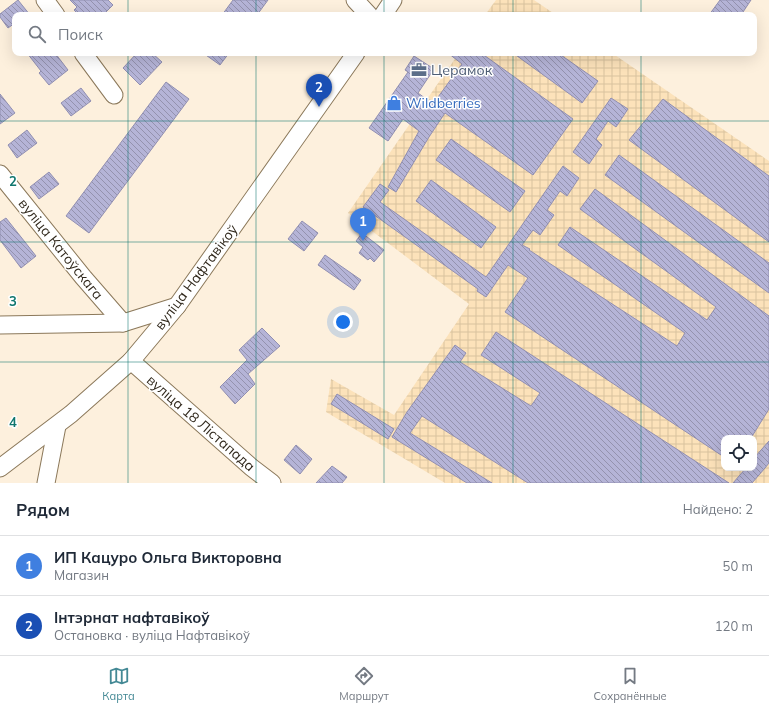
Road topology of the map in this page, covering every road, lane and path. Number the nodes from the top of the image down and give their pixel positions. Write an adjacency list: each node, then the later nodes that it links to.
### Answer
1 (44, 0): 4 (street)
2 (355, 0): 5 (street)
3 (393, 0): 6 (street)
4 (54, 12)
5 (366, 12)
6 (385, 12)
7 (85, 56): 9 (street)
8 (354, 56): 11 (street, вуліца Нафтавікоў)
9 (114, 95)
10 (0, 174): 12 (street, вуліца Катоўскага)
11 (178, 306): 12 (street); 14 (street, вуліца Нафтавікоў)
12 (123, 324): 13 (street)
13 (0, 325)
14 (131, 361): 15 (street, вуліца Нафтавікоў); 18 (street, вуліца 18 Лістапада)
15 (57, 426): 16 (street, вуліца Нафтавікоў); 17 (street)
16 (0, 468)
17 (46, 483)
18 (272, 483)

